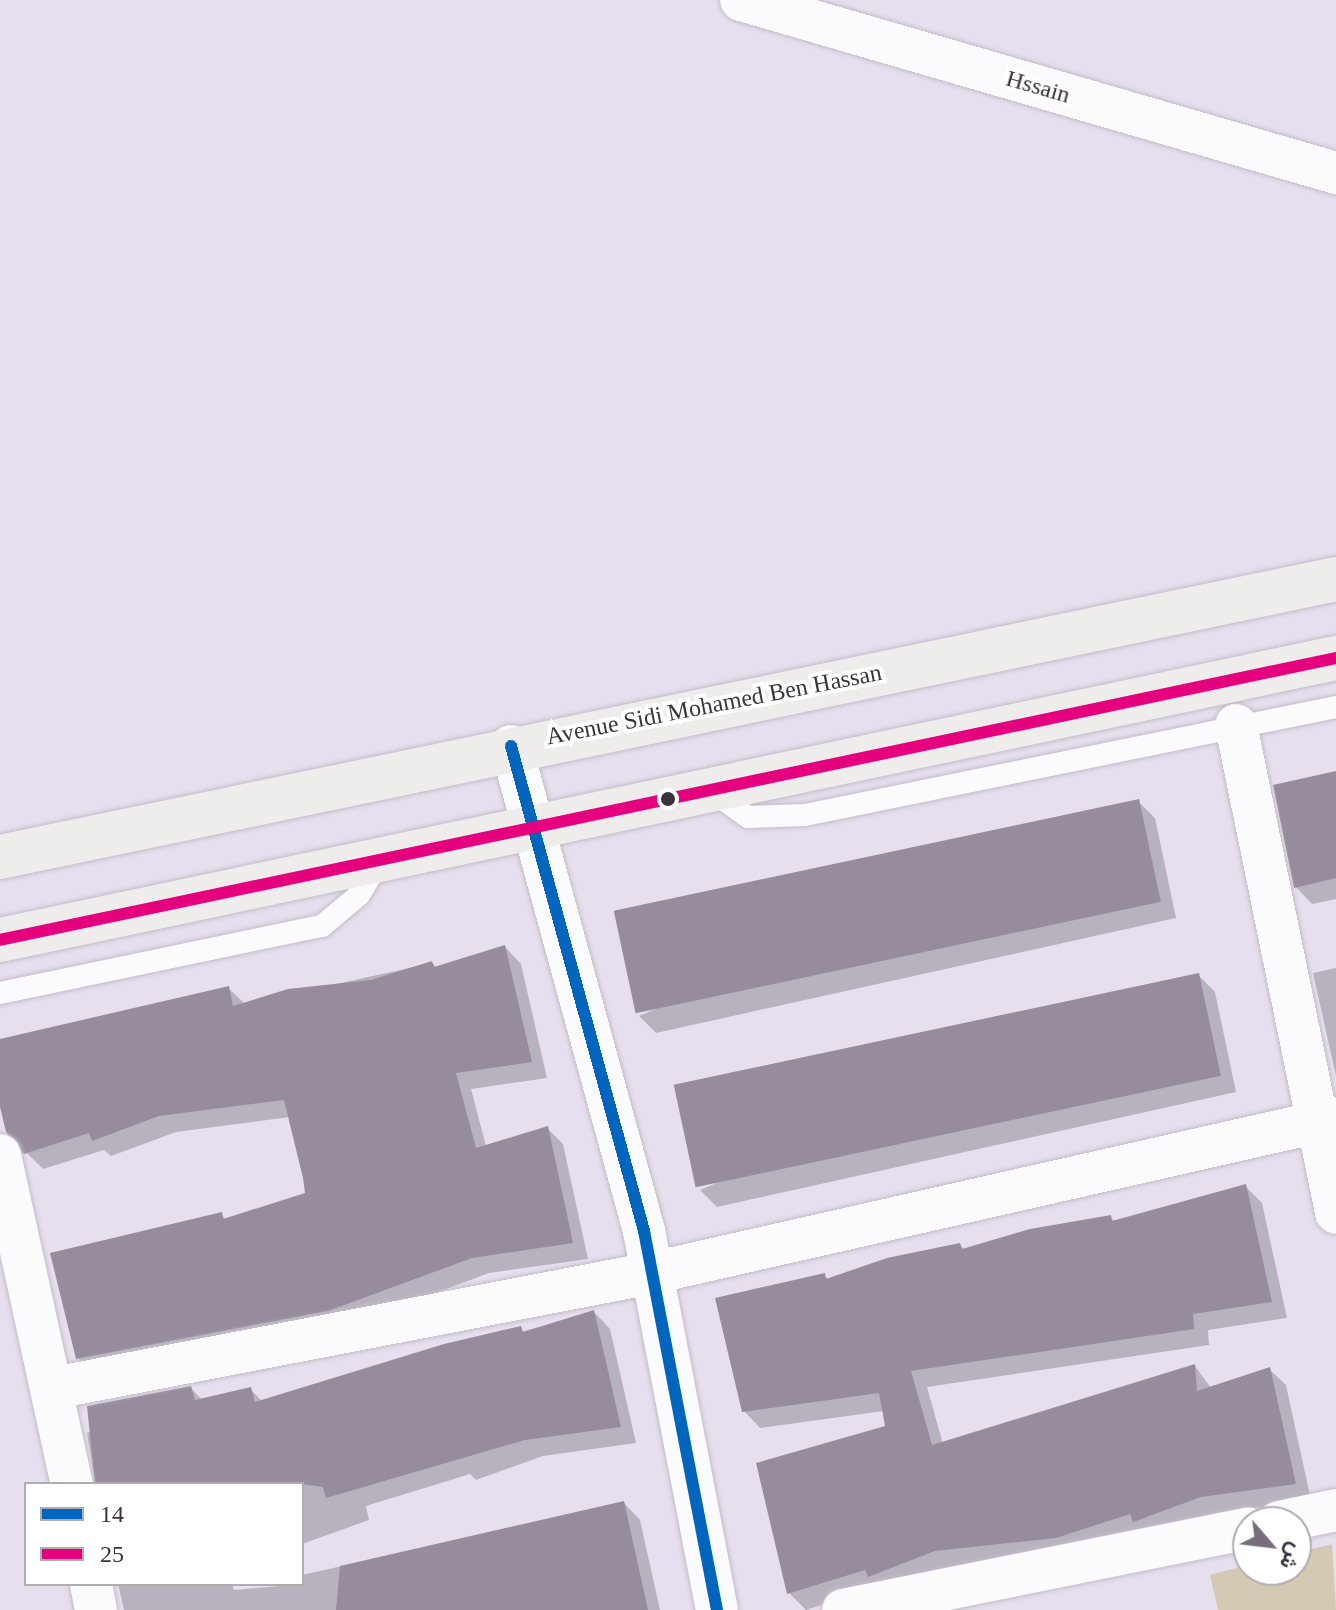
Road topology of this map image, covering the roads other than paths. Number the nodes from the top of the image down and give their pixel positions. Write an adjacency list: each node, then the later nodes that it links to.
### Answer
1 (741, 0): 2 (street, Hssain)
2 (1336, 173)
3 (1336, 579): 7 (street, Avenue Sidi Mohamed Ben Hassan)
4 (1336, 658): 8 (street)
5 (1336, 707): 6 (lane)
6 (1236, 725): 8 (lane); 14 (street)
7 (511, 746): 9 (street); 10 (street, Avenue Sidi Mohamed Ben Hassan)
8 (705, 786): 9 (street)
9 (527, 823): 11 (street); 17 (street)
10 (0, 857)
11 (382, 858): 12 (street); 13 (lane)
12 (0, 940)
13 (0, 993)
14 (1327, 1120): 16 (street); 17 (street)
15 (0, 1155): 18 (street)
16 (1336, 1213)
17 (652, 1273): 18 (street); 25 (street)
18 (54, 1388): 19 (street)
19 (72, 1482)
20 (1336, 1510): 21 (street)
21 (1312, 1515)
22 (1232, 1531): 26 (street)
23 (91, 1586): 24 (street)
24 (96, 1610)
25 (717, 1610)
26 (843, 1610)

